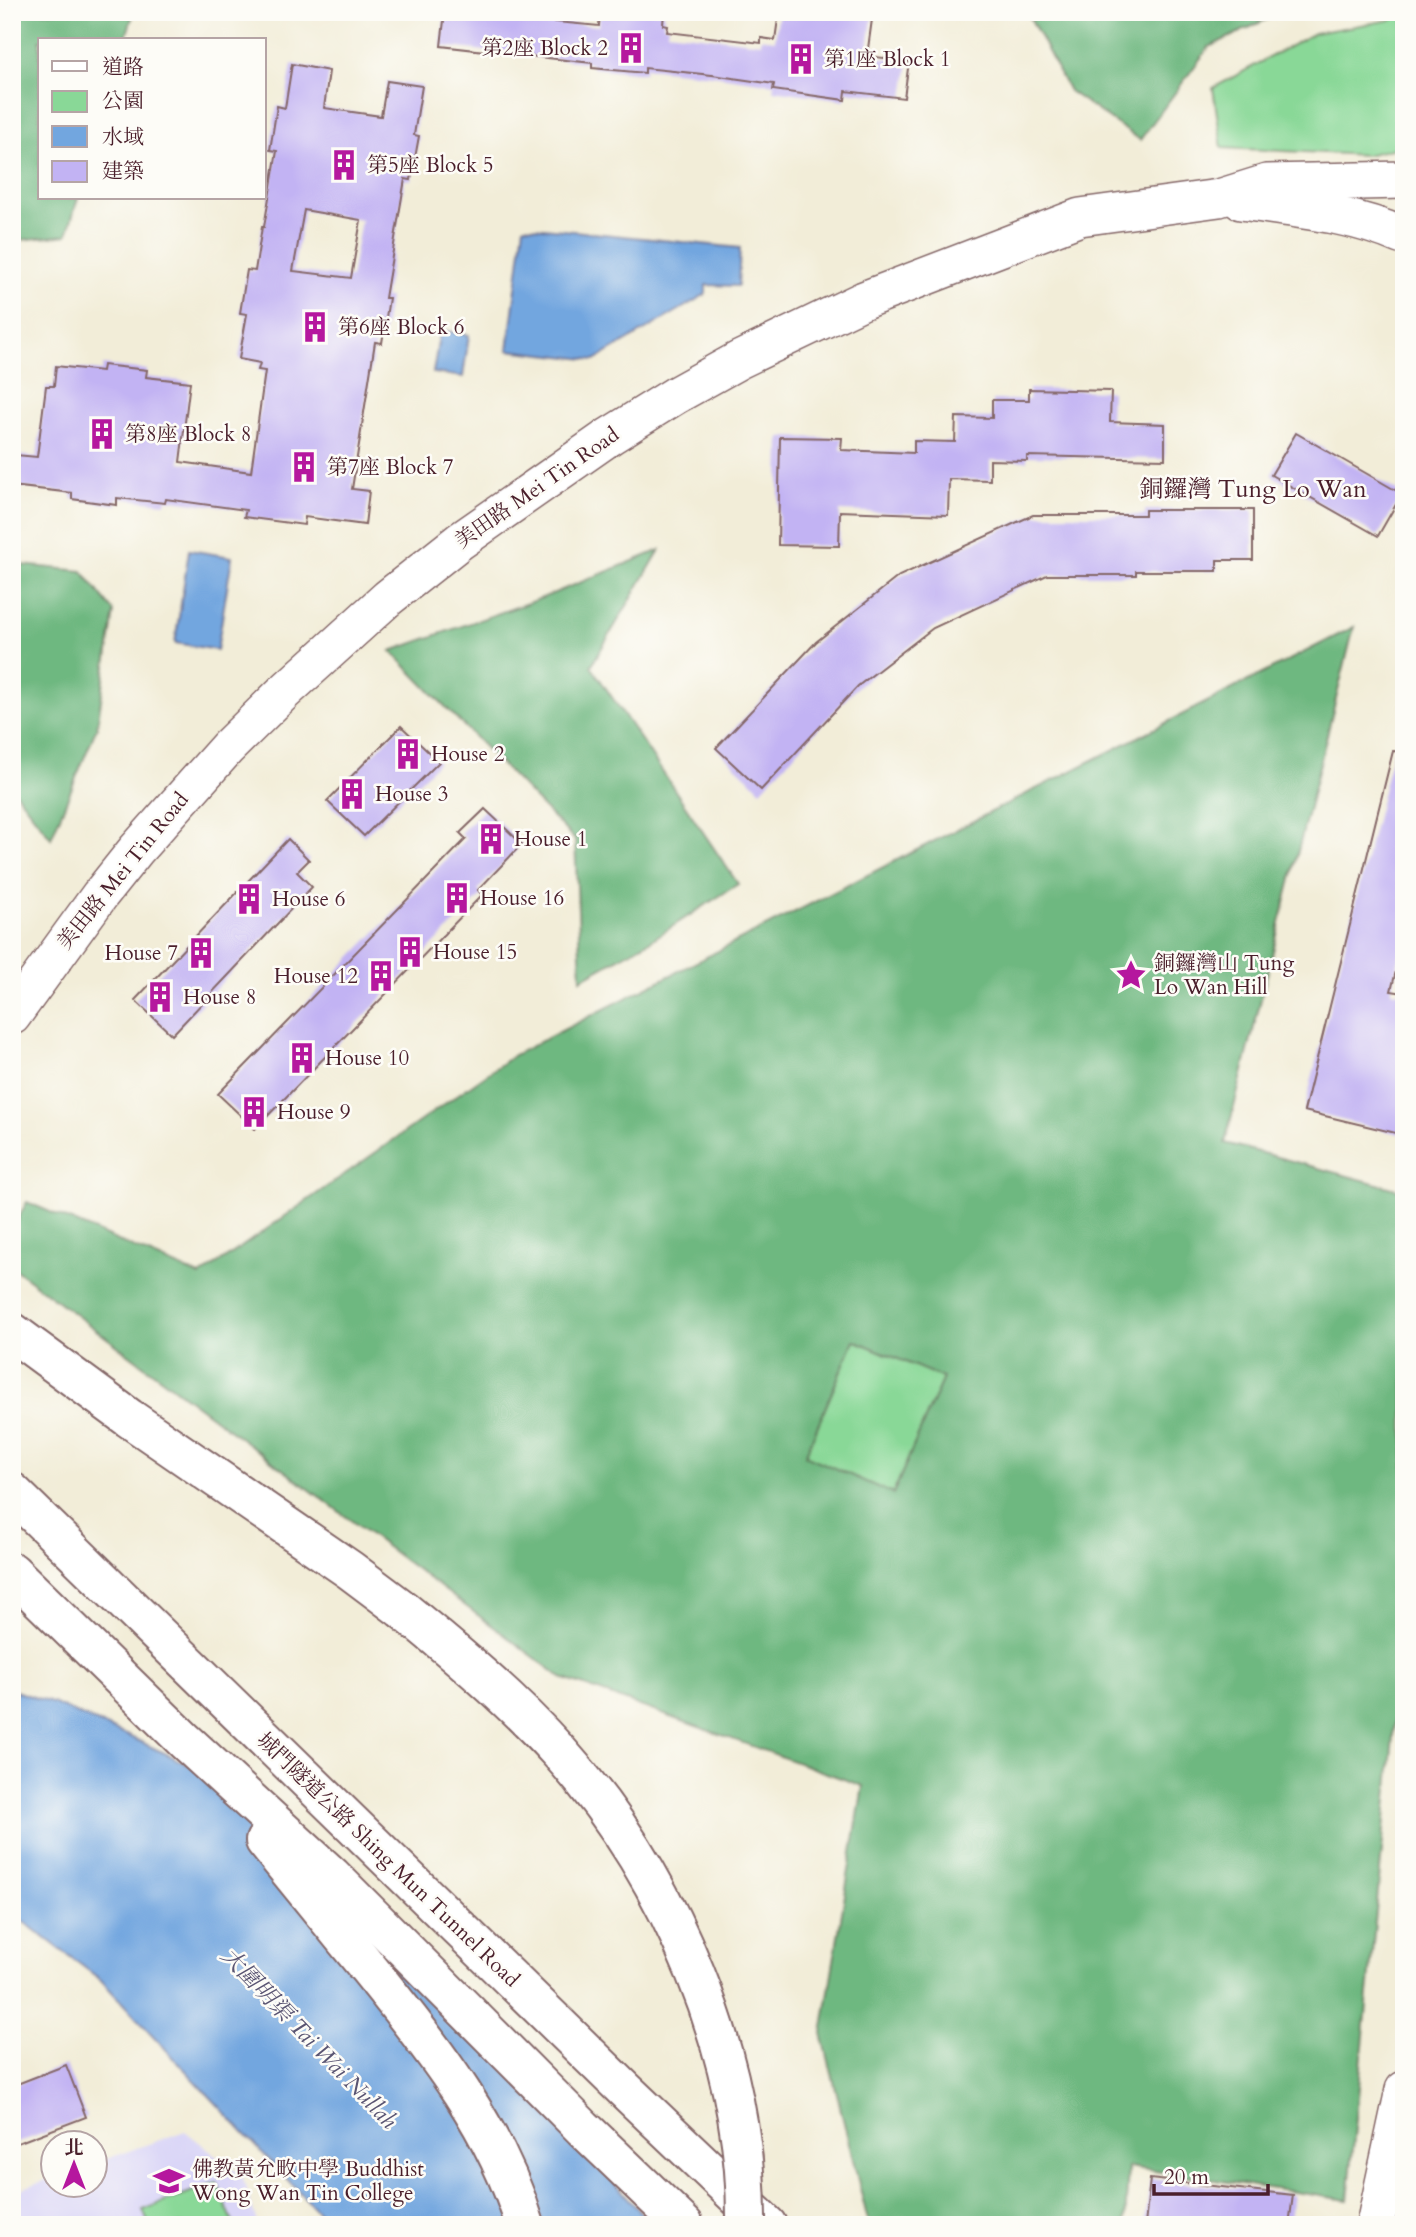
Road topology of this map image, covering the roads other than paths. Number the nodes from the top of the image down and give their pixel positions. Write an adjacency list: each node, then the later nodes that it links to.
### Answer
1 (1404, 180): 2 (street, 美田路 Mei Tin Road)
2 (1219, 198): 3 (street, 美田路 Mei Tin Road); 4 (street, 美田路 Mei Tin Road)
3 (1403, 229)
4 (12, 1016)
5 (12, 1332): 12 (highway, bridge)
6 (12, 1492): 13 (highway, 城門隧道公路 Shing Mun Tunnel Road)
7 (12, 1572): 8 (highway)
8 (185, 1741): 10 (highway); 11 (highway)
9 (1404, 2090): 14 (street)
10 (525, 2225)
11 (684, 2225)
12 (746, 2225)
13 (767, 2225)
14 (1375, 2225)

